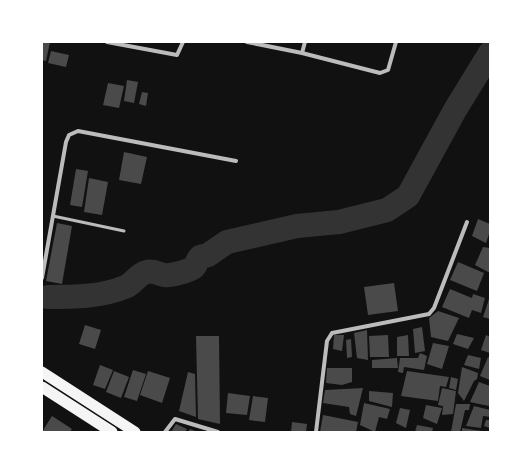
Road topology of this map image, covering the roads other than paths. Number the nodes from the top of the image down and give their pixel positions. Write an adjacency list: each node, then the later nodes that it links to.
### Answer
1 (107, 42): 2 (street)
2 (183, 42)
3 (247, 42): 6 (street)
4 (305, 42): 6 (street)
5 (396, 42): 6 (street)
6 (302, 53)
7 (236, 161): 8 (street)
8 (53, 216): 10 (lane); 11 (street)
9 (466, 222): 18 (street)
10 (124, 231)
11 (42, 278)
12 (42, 372): 15 (highway)
13 (42, 387): 14 (highway)
14 (112, 432)
15 (135, 432)
16 (165, 432): 17 (street)
17 (218, 432)
18 (316, 432)

